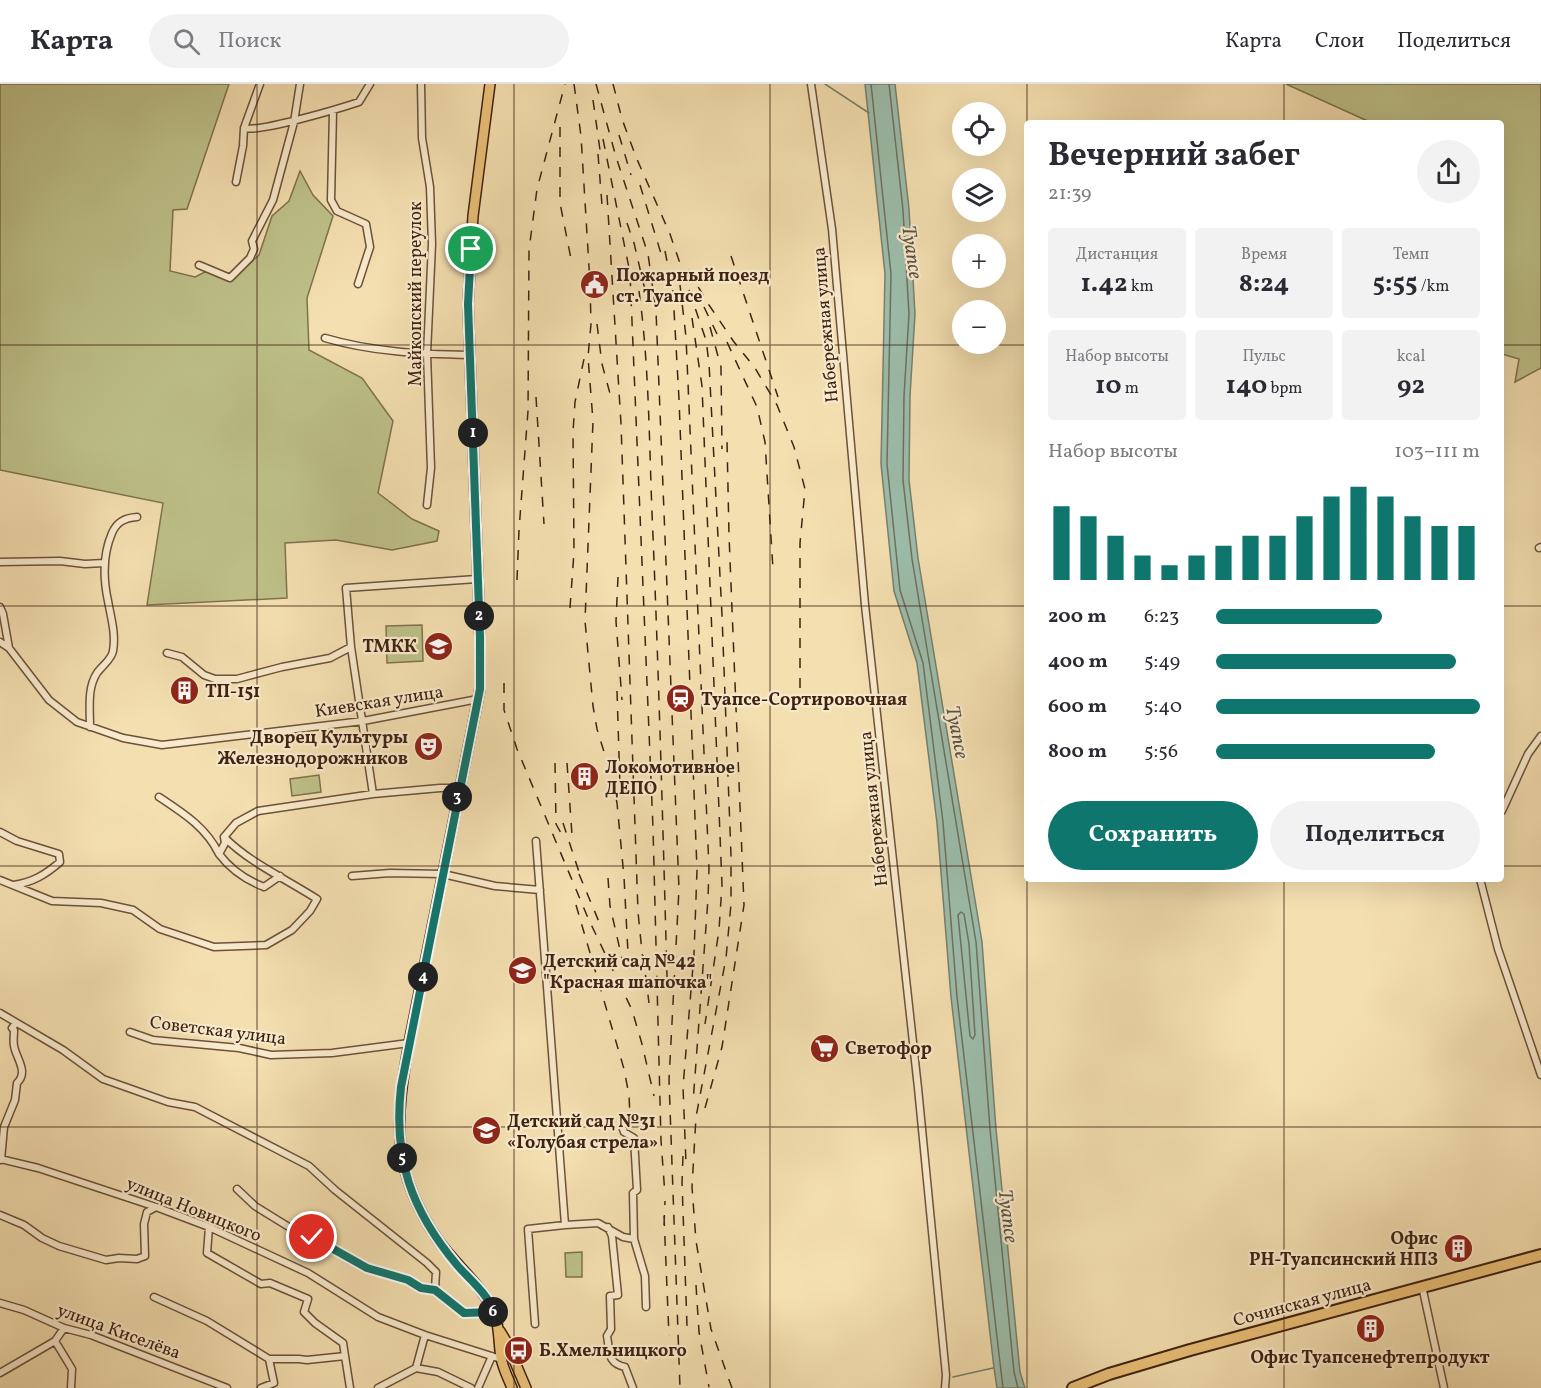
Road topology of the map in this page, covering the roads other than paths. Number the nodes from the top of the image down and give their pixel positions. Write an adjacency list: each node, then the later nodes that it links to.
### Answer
1 (260, 84): 9 (street)
2 (300, 84): 8 (street)
3 (370, 84): 7 (street)
4 (422, 84): 14 (street, Майкопский переулок)
5 (489, 84): 15 (main road)
6 (811, 84): 86 (street, Набережная улица)
7 (333, 111): 8 (street); 12 (street)
8 (294, 122): 9 (street); 11 (street)
9 (244, 128): 10 (street)
10 (236, 182)
11 (200, 265)
12 (358, 284)
13 (325, 338): 14 (street)
14 (427, 354): 15 (street); 16 (street, Майкопский переулок)
15 (470, 355): 20 (main road)
16 (427, 506)
17 (137, 517): 19 (street)
18 (0, 562): 19 (street)
19 (104, 563): 28 (street)
20 (477, 579): 23 (street); 26 (main road)
21 (0, 607): 24 (street)
22 (0, 642): 24 (street, Киевская улица)
23 (351, 647): 25 (street); 27 (street)
24 (9, 648): 28 (street, Киевская улица)
25 (167, 653)
26 (478, 699): 27 (street, Киевская улица); 30 (main road)
27 (363, 721): 28 (street, Киевская улица); 31 (street)
28 (90, 727)
29 (1541, 736): 33 (street)
30 (459, 788): 31 (street); 38 (main road)
31 (373, 794): 35 (street)
32 (159, 797): 37 (street)
33 (1504, 807)
34 (0, 832): 43 (street)
35 (224, 837): 37 (street); 39 (street)
36 (536, 841): 44 (street)
37 (219, 854): 39 (street)
38 (442, 874): 40 (street); 44 (street); 48 (main road)
39 (280, 876): 43 (street)
40 (352, 876)
41 (0, 880): 43 (street)
42 (1481, 882): 49 (street)
43 (13, 886)
44 (540, 890): 55 (street)
45 (0, 1013): 46 (street)
46 (16, 1023): 51 (street); 61 (street)
47 (130, 1032): 48 (street, Советская улица)
48 (409, 1043): 65 (main road)
49 (1541, 1075)
50 (622, 1126): 58 (street)
51 (0, 1160): 53 (street, улица Новицкого)
52 (237, 1190): 61 (street)
53 (156, 1207): 54 (street); 56 (street, улица Новицкого)
54 (0, 1215)
55 (565, 1225): 57 (street); 66 (street)
56 (209, 1227): 69 (street, улица Новицкого); 71 (street)
57 (608, 1227): 58 (street); 85 (street)
58 (634, 1239): 64 (street)
59 (1541, 1255): 60 (highway, Сочинская улица)
60 (1422, 1286): 87 (highway, Сочинская улица); 88 (street)
61 (435, 1290): 65 (street)
62 (154, 1297): 73 (street)
63 (0, 1303): 67 (street, улица Киселёва)
64 (646, 1306)
65 (494, 1312): 68 (main road)
66 (535, 1324)
67 (64, 1328): 70 (street); 77 (street, улица Киселёва)
68 (498, 1329): 72 (main road); 84 (main road)
69 (424, 1335): 72 (street, улица Новицкого); 74 (street)
70 (55, 1341): 75 (street); 76 (street)
71 (345, 1356): 73 (street); 79 (street)
72 (497, 1358): 82 (street); 83 (main road)
73 (269, 1359): 78 (street)
74 (416, 1368): 80 (street); 81 (street)
75 (0, 1373)
76 (71, 1388)
77 (227, 1388)
78 (261, 1388)
79 (350, 1388)
80 (378, 1388)
81 (471, 1388)
82 (478, 1388)
83 (512, 1388)
84 (526, 1388)
85 (633, 1388)
86 (945, 1388)
87 (1073, 1388)
88 (1444, 1388)

